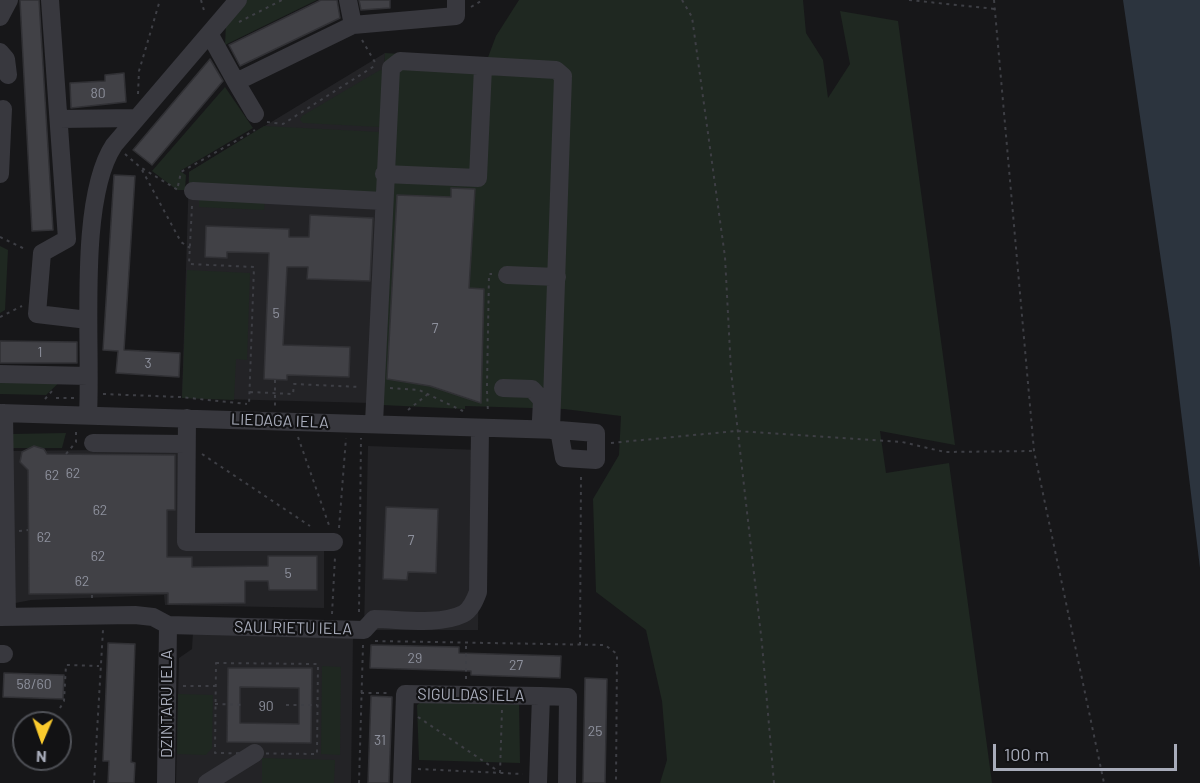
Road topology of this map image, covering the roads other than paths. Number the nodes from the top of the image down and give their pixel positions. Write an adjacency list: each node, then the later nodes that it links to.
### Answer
1 (9, 0): 6 (street)
2 (50, 0): 16 (street)
3 (238, 0): 8 (street)
4 (348, 0): 7 (street)
5 (456, 0): 7 (street)
6 (0, 17)
7 (353, 25): 12 (street)
8 (210, 35): 12 (street); 15 (street)
9 (0, 52): 11 (street)
10 (483, 67): 18 (street); 18 (street); 24 (street)
11 (8, 75)
12 (236, 82): 14 (street)
13 (3, 109): 17 (street)
14 (255, 114)
15 (136, 118): 16 (street); 22 (street)
16 (59, 120): 21 (street)
17 (0, 174)
18 (384, 174): 20 (street)
19 (185, 190): 20 (street)
20 (383, 201): 33 (street)
21 (67, 239): 22 (street); 25 (street)
22 (91, 240): 25 (street)
23 (507, 275): 24 (street)
24 (557, 276): 34 (street)
25 (88, 320): 27 (street)
26 (0, 374): 27 (street)
27 (88, 384): 31 (street)
28 (503, 388): 34 (street)
29 (2, 413): 31 (street, LIEDAGA IELA); 38 (street)
30 (187, 418): 31 (street, LIEDAGA IELA); 33 (street, LIEDAGA IELA); 36 (street)
31 (82, 420)
32 (484, 421): 33 (street, LIEDAGA IELA); 34 (street, LIEDAGA IELA); 39 (street, SAULRIETU IELA)
33 (374, 423)
34 (550, 430): 34 (street, LIEDAGA IELA)
35 (93, 443): 36 (street)
36 (186, 444): 37 (street)
37 (335, 551)
38 (4, 616): 39 (street, SAULRIETU IELA)
39 (168, 625): 44 (street, DZINTARU IELA)
40 (541, 696): 42 (street, SIGULDAS IELA); 43 (street, SIGULDAS IELA); 46 (street)
41 (255, 753): 45 (street)
42 (403, 776)
43 (538, 779)
44 (166, 783)
45 (207, 783)
46 (567, 783)

